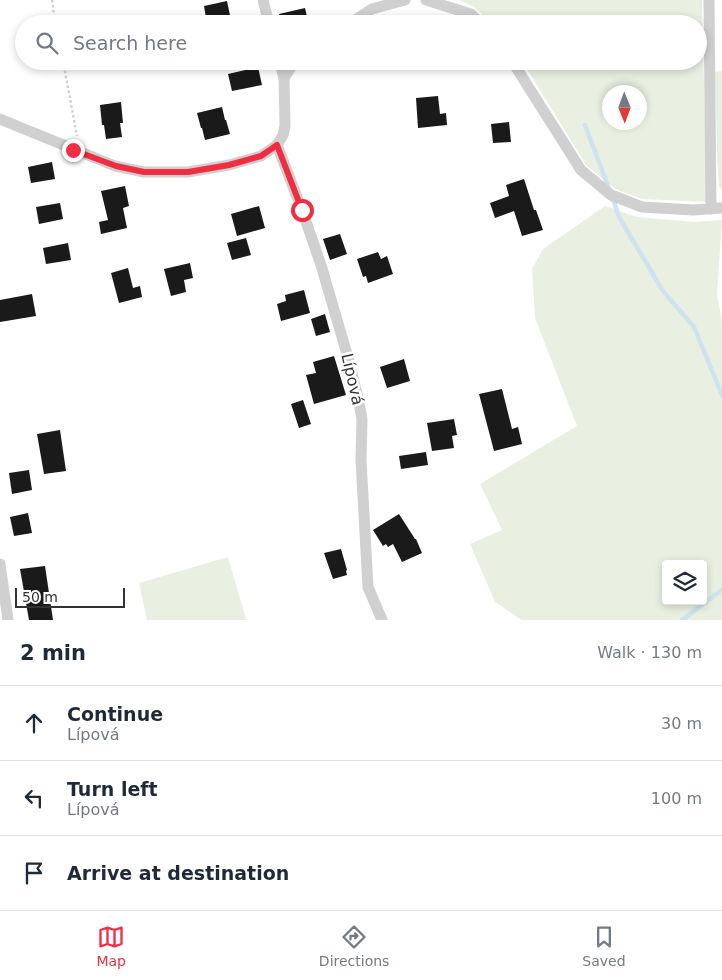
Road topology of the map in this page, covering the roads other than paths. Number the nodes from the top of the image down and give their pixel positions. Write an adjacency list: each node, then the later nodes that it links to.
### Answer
1 (263, 0): 5 (street)
2 (405, 0): 6 (street)
3 (426, 0): 7 (street)
4 (709, 0): 14 (street)
5 (267, 15)
6 (363, 15)
7 (472, 15)
8 (282, 70): 11 (street)
9 (289, 70): 11 (street)
10 (518, 70): 14 (street)
11 (284, 78): 13 (street)
12 (0, 119): 13 (street)
13 (277, 145): 17 (street, Lípová)
14 (717, 208)
15 (0, 564): 16 (street)
16 (8, 620)
17 (382, 620)

